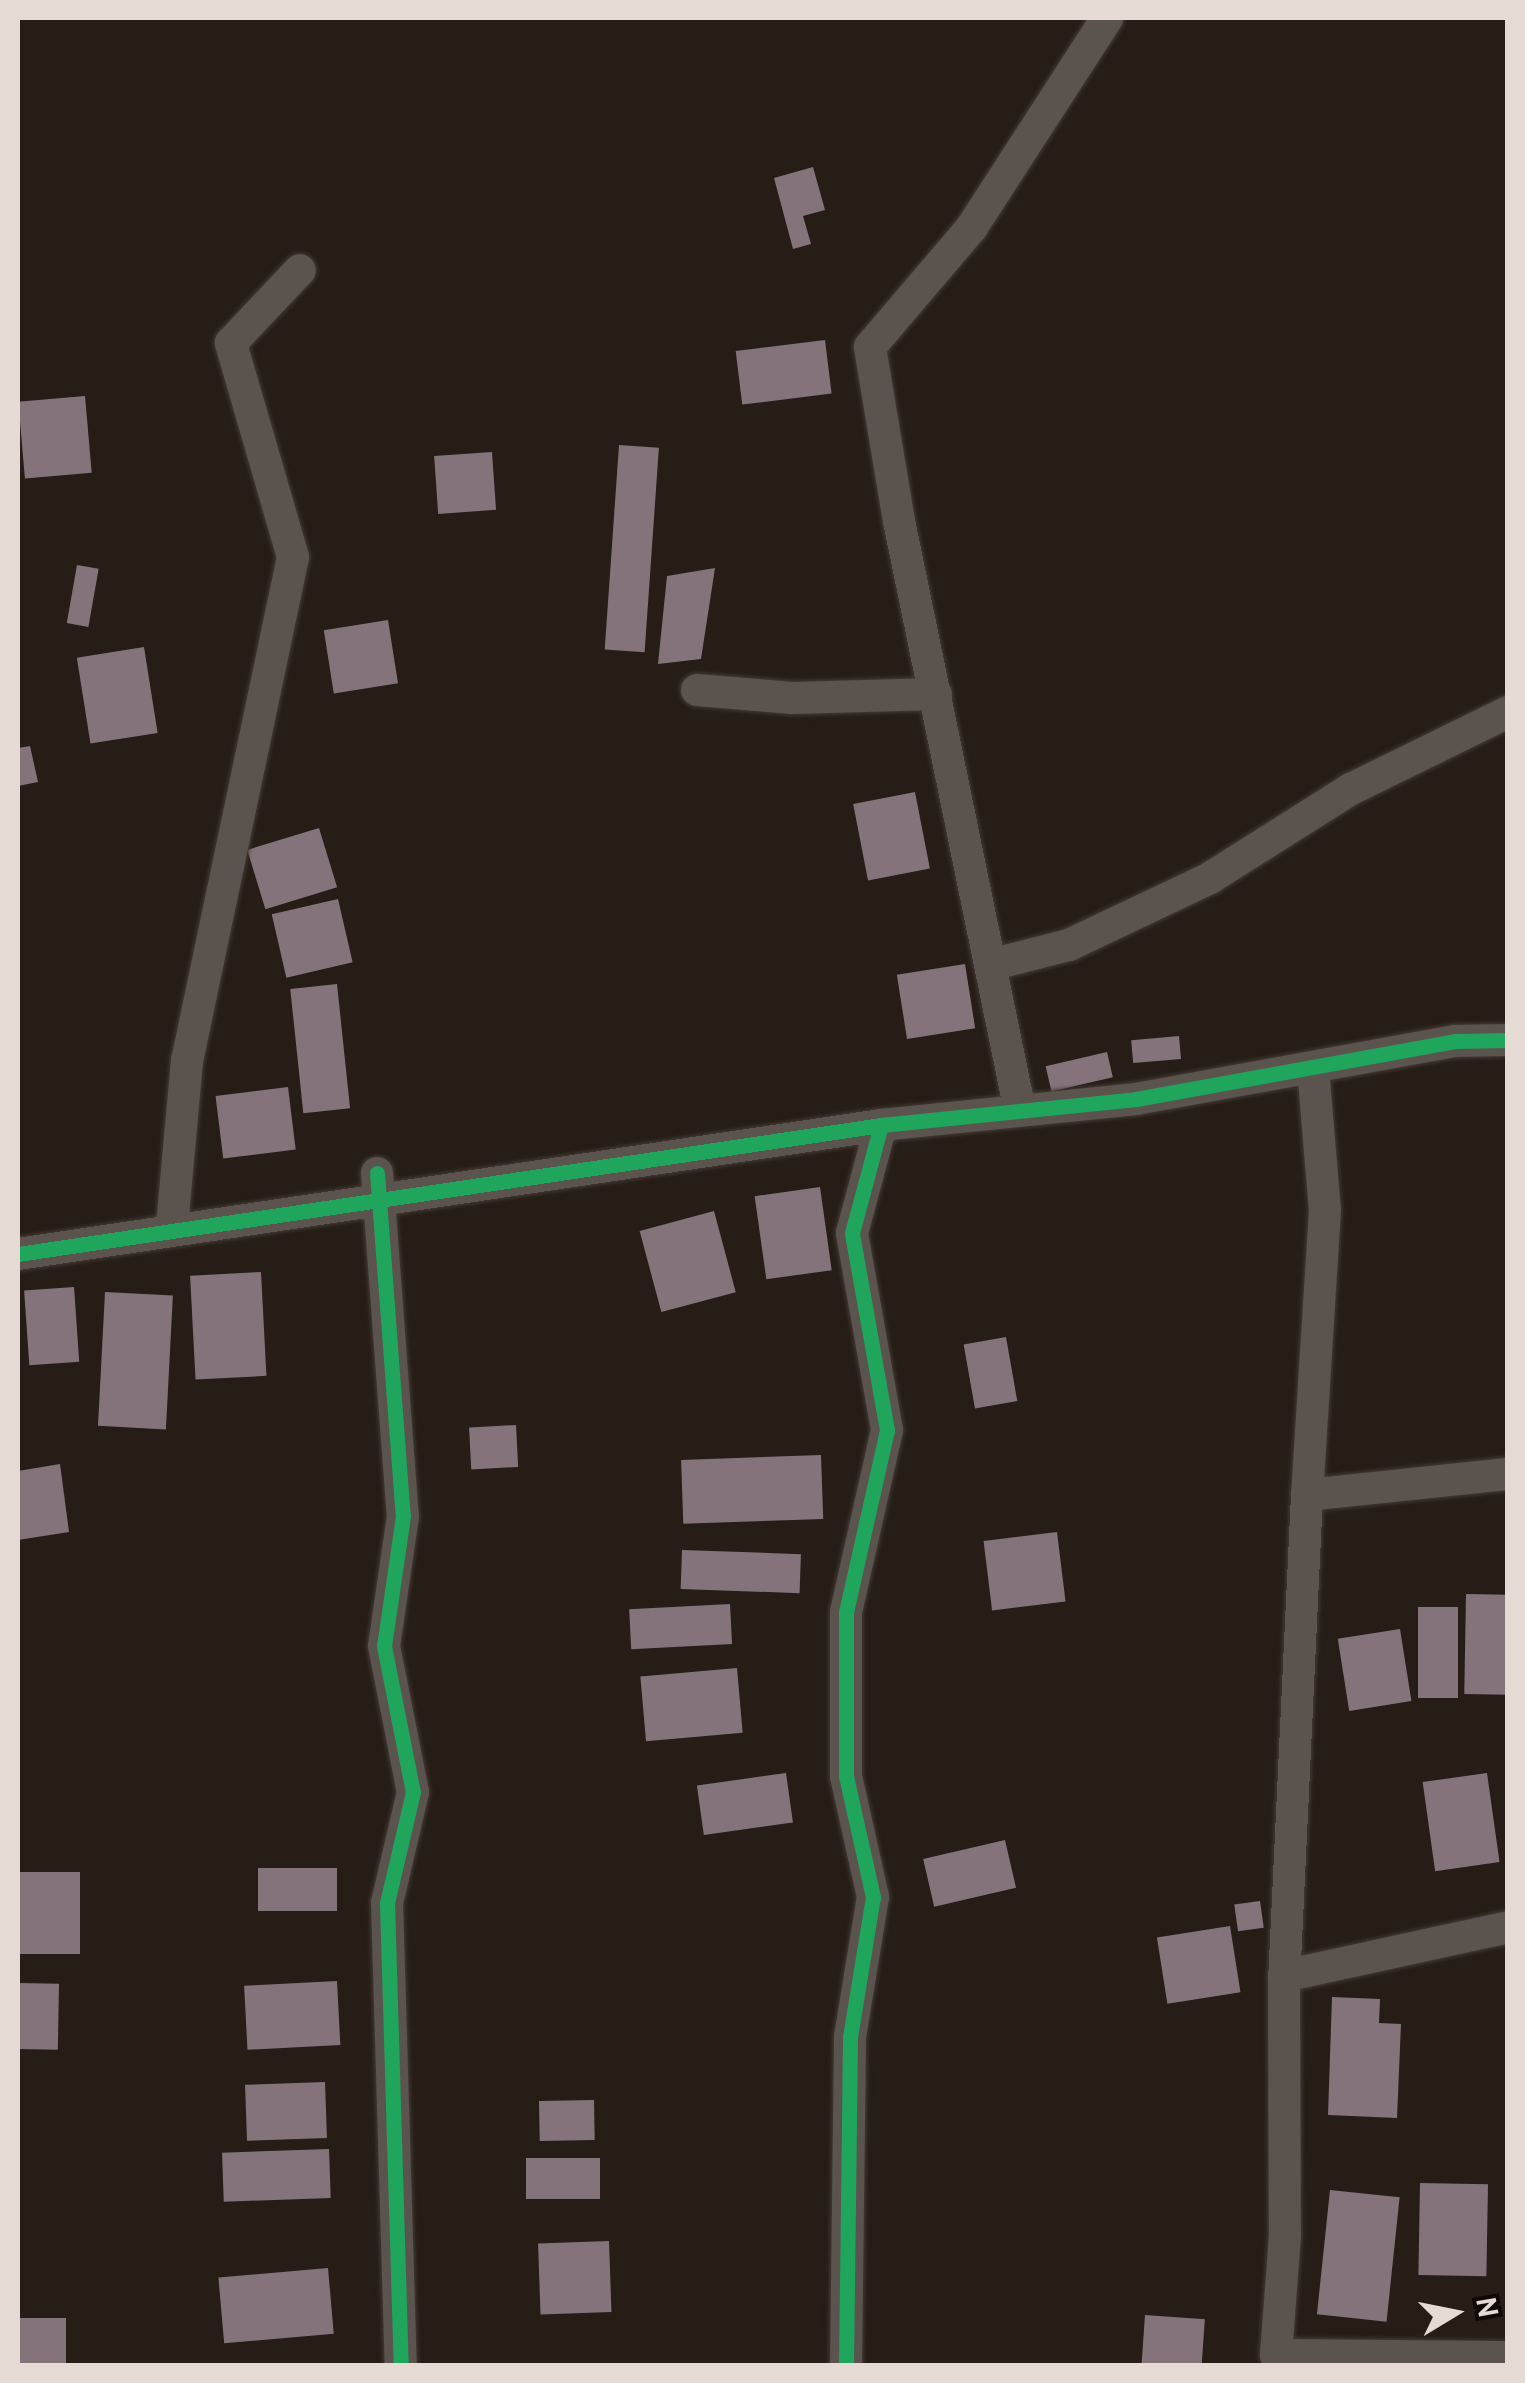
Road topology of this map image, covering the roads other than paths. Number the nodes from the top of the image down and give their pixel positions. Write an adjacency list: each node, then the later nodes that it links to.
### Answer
1 (1108, 18): 4 (street)
2 (300, 270): 12 (street)
3 (697, 690): 4 (street)
4 (936, 694): 6 (street)
5 (1508, 712): 6 (street)
6 (994, 964): 9 (street)
7 (1508, 1040): 8 (street)
8 (1313, 1068): 9 (street); 15 (street)
9 (1020, 1106): 10 (street)
10 (881, 1126): 11 (street); 21 (street)
11 (380, 1184): 12 (street); 20 (street)
12 (172, 1226): 13 (street)
13 (18, 1254)
14 (1508, 1474): 15 (street)
15 (1308, 1495): 17 (street)
16 (1508, 1927): 17 (street)
17 (1284, 1976): 19 (street)
18 (1508, 2357): 19 (street)
19 (1274, 2360)
20 (401, 2366)
21 (846, 2366)

